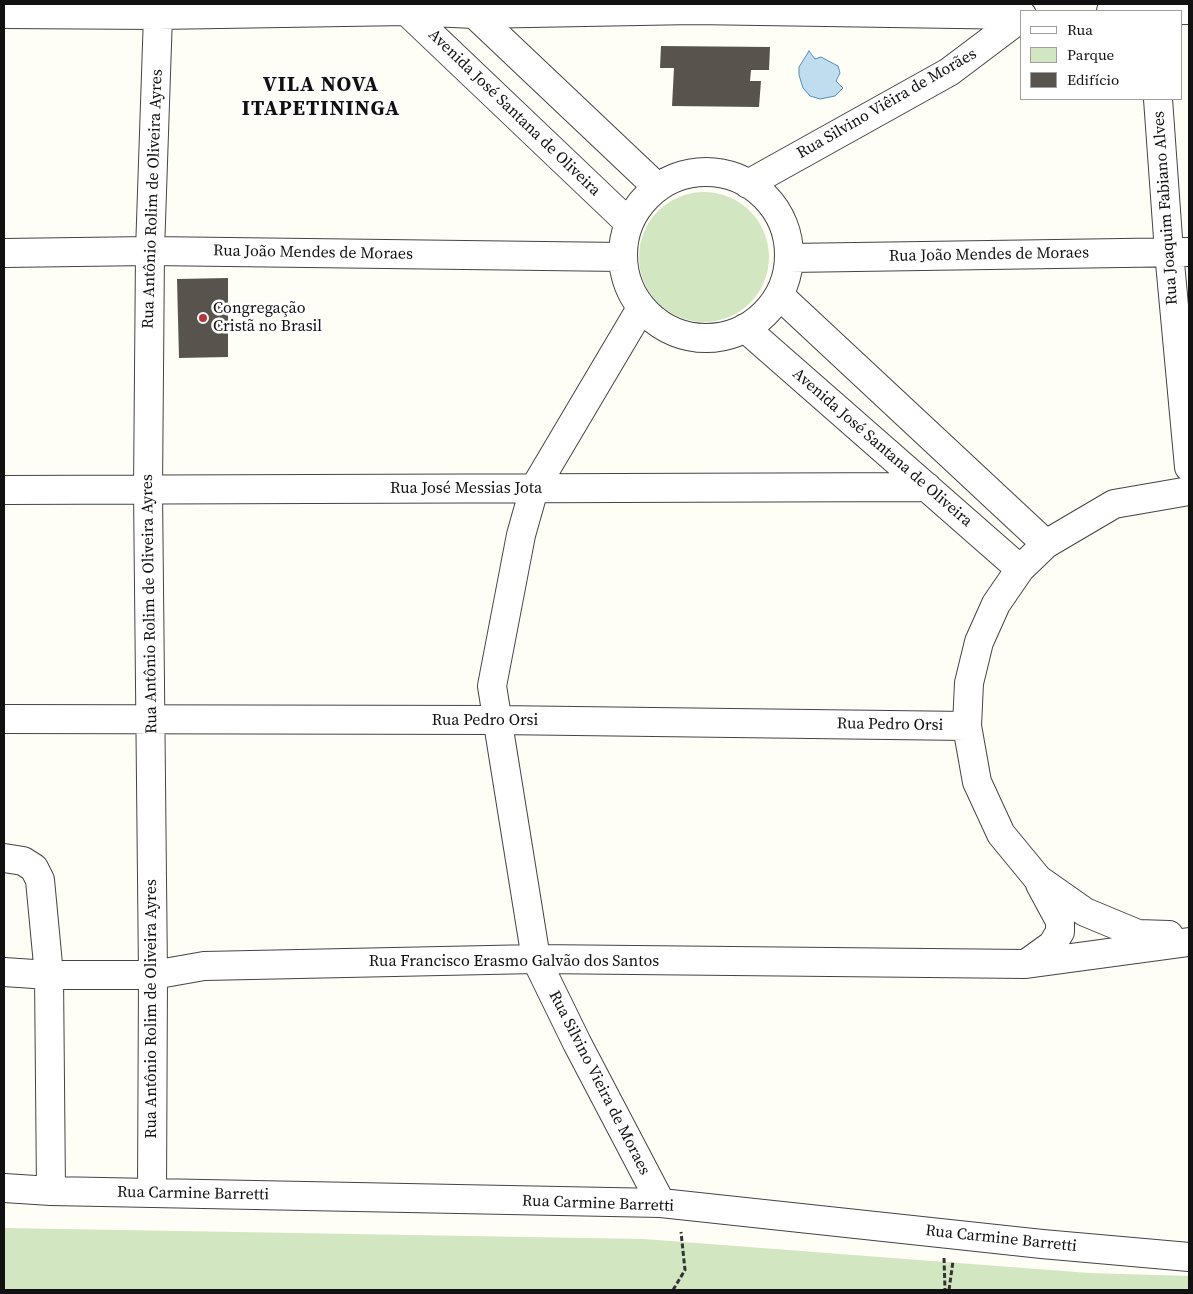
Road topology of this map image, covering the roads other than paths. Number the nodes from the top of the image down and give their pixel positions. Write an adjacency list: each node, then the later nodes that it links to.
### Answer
1 (403, 7): 4 (street); 8 (street); 14 (street, Avenida José Santana de Oliveira)
2 (694, 7): 4 (street); 9 (street)
3 (1151, 8): 5 (street); 6 (street)
4 (469, 9): 13 (street)
5 (1124, 10)
6 (1189, 10)
7 (4, 14): 8 (street)
8 (158, 15): 15 (street, Rua Antônio Rolim de Oliveira Ayres)
9 (1020, 16)
10 (1020, 18): 12 (street, Rua Silvino Viêira de Morães)
11 (1158, 100): 16 (street, Rua Joaquim Fabiano Alves)
12 (748, 184): 13 (street); 19 (street)
13 (657, 187): 14 (street)
14 (629, 223): 18 (street)
15 (150, 252): 17 (street, Rua João Mendes de Moraes); 18 (street, Rua João Mendes de Moraes); 27 (street, Rua Antônio Rolim de Oliveira Ayres)
16 (1179, 252): 19 (street, Rua João Mendes de Moraes); 23 (street, Rua Joaquim Fabiano Alves)
17 (4, 253)
18 (622, 257): 21 (street)
19 (789, 258): 20 (street)
20 (779, 295): 22 (street); 29 (street)
21 (640, 310): 22 (street); 25 (street, Rua Silvino Vieira de Moraes)
22 (745, 328): 24 (street, Avenida José Santana de Oliveira)
23 (1189, 467)
24 (927, 487): 25 (street, Rua José Messias Jota); 30 (street, Avenida José Santana de Oliveira)
25 (534, 489): 27 (street, Rua José Messias Jota); 33 (street, Rua Silvino Vieira de Moraes)
26 (4, 490): 27 (street, Rua José Messias Jota)
27 (148, 490): 32 (street, Rua Antônio Rolim de Oliveira Ayres)
28 (1189, 491): 29 (street)
29 (1046, 544): 30 (street)
30 (1020, 569): 34 (street)
31 (4, 719): 32 (street, Rua Pedro Orsi)
32 (151, 720): 33 (street, Rua Pedro Orsi); 42 (street, Rua Antônio Rolim de Oliveira Ayres)
33 (497, 720): 34 (street, Rua Pedro Orsi); 39 (street, Rua Silvino Vieira de Moraes)
34 (967, 726): 36 (street)
35 (4, 858): 43 (street)
36 (1031, 870): 37 (street); 40 (street)
37 (1189, 936)
38 (1189, 942): 40 (street, Rua Francisco Erasmo Galvão dos Santos)
39 (536, 959): 40 (street, Rua Francisco Erasmo Galvão dos Santos); 42 (street, Rua Francisco Erasmo Galvão dos Santos); 47 (street, Rua Silvino Vieira de Moraes)
40 (1026, 964)
41 (4, 972): 43 (street, Rua Francisco Erasmo Galvão dos Santos)
42 (153, 974): 43 (street, Rua Francisco Erasmo Galvão dos Santos); 46 (street, Rua Antônio Rolim de Oliveira Ayres)
43 (49, 975): 45 (street)
44 (4, 1188): 45 (street, Rua Carmine Barretti)
45 (51, 1191): 46 (street, Rua Carmine Barretti)
46 (152, 1193): 47 (street, Rua Carmine Barretti)
47 (670, 1205): 48 (street, Rua Carmine Barretti)
48 (1189, 1257)

